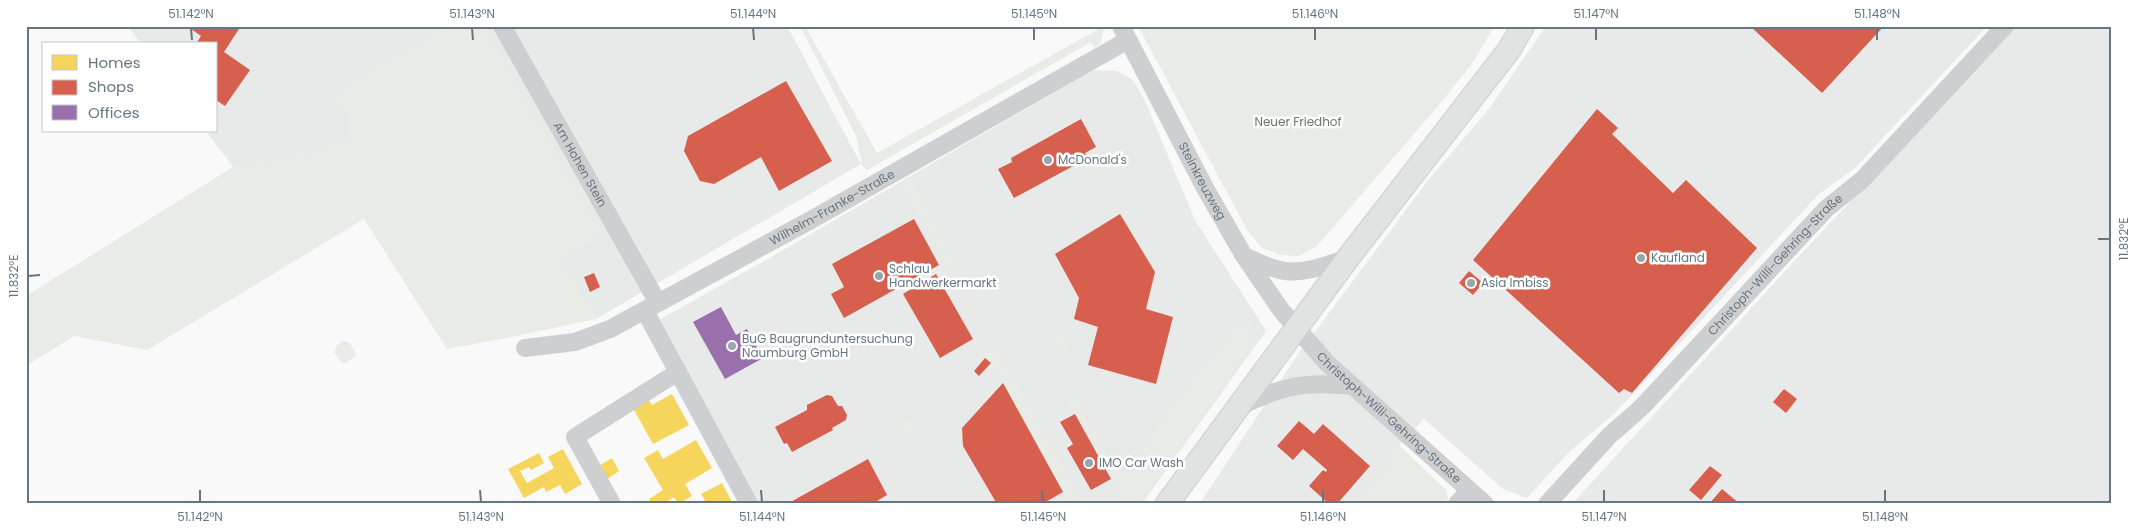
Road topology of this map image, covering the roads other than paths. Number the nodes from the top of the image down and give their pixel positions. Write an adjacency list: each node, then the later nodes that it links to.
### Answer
1 (502, 26): 7 (street, Am Hohen Stein)
2 (1523, 26): 6 (main road)
3 (2005, 26): 19 (street, Christoph-Willi-Gehring-Straße)
4 (1124, 33): 5 (street, Steinkreuzweg); 7 (street, Wilhelm-Franke-Straße)
5 (1244, 256): 6 (street); 8 (street, Steinkreuzweg)
6 (1348, 258): 8 (main road)
7 (652, 307): 9 (street, Wilhelm-Franke-Straße); 10 (street, Am Hohen Stein)
8 (1296, 329): 11 (street, Christoph-Willi-Gehring-Straße); 12 (main road)
9 (525, 348)
10 (678, 372): 14 (street); 15 (street, Am Hohen Stein)
11 (1352, 386): 12 (street); 13 (street, Christoph-Willi-Gehring-Straße)
12 (1236, 409): 16 (main road)
13 (1469, 490): 17 (street); 18 (street, Christoph-Willi-Gehring-Straße)
14 (612, 504)
15 (749, 504)
16 (1167, 504)
17 (1457, 504)
18 (1485, 504)
19 (1547, 504)

